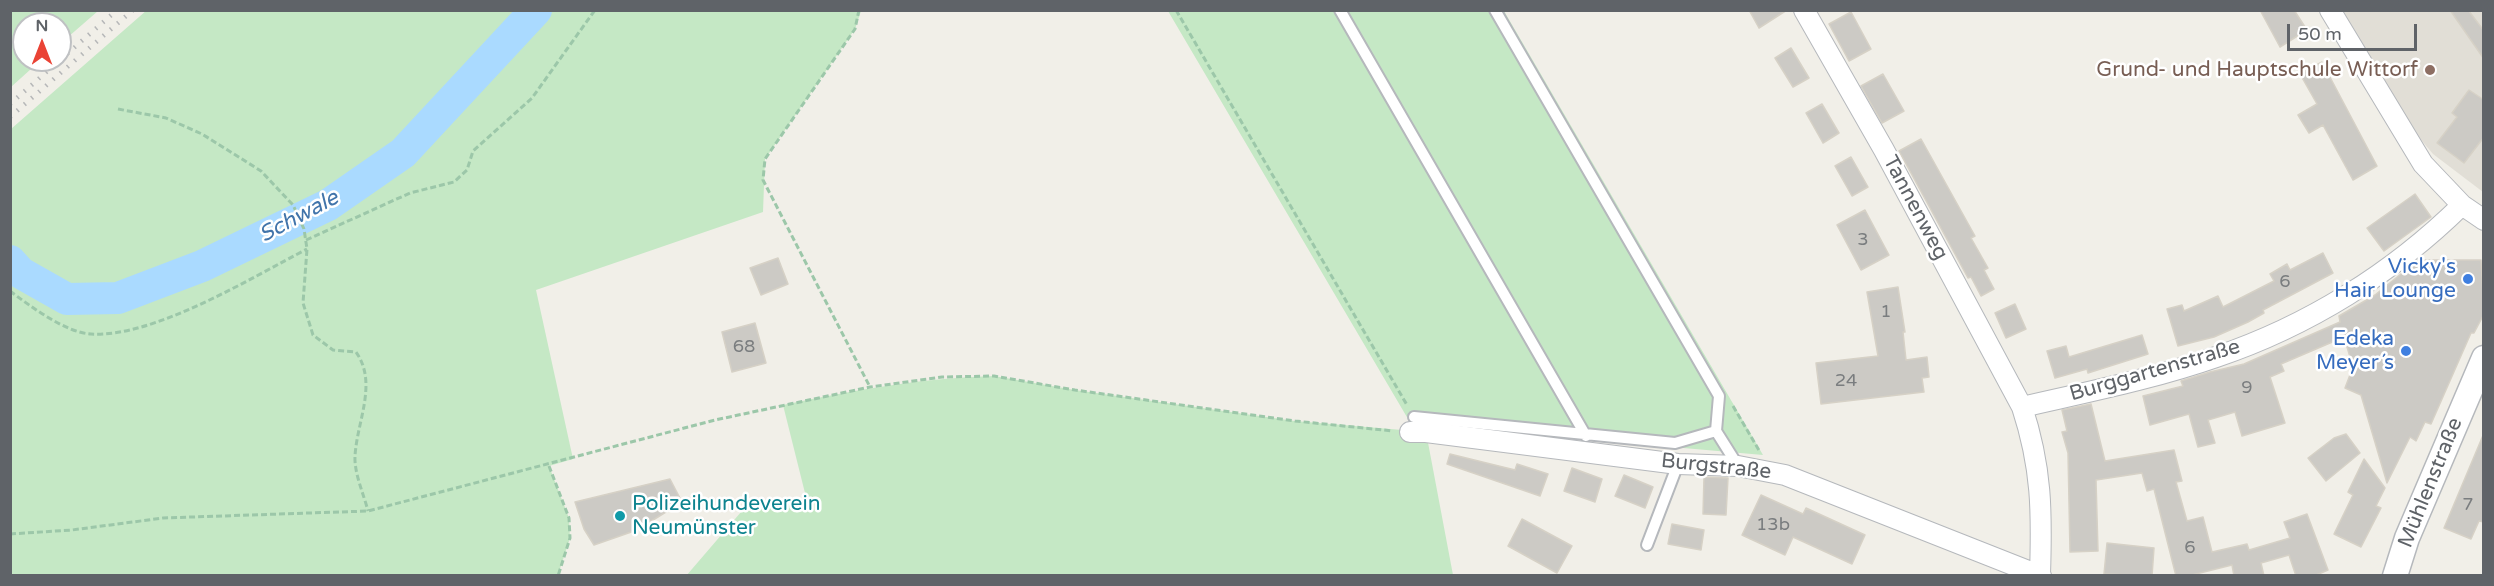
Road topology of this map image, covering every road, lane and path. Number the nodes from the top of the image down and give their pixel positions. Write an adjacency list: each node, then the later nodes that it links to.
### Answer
1 (595, 10): 11 (path)
2 (859, 10): 15 (path)
3 (1176, 10): 17 (path)
4 (1340, 10): 19 (lane)
5 (1495, 10): 18 (lane)
6 (1804, 10): 16 (street, Tannenweg)
7 (2330, 10): 9 (street)
8 (118, 109): 11 (path)
9 (2462, 205): 10 (street); 16 (street, Burggartenstraße)
10 (2484, 220)
11 (306, 240): 12 (path)
12 (307, 249): 13 (path); 23 (path)
13 (10, 291)
14 (2484, 358): 28 (street, Mühlenstraße)
15 (870, 387): 17 (path); 21 (path)
16 (2022, 407): 26 (street)
17 (1412, 425): 19 (lane); 20 (street, Burgstraße)
18 (1716, 431): 19 (lane); 22 (lane)
19 (1586, 436)
20 (1678, 464): 22 (street, Burgstraße); 25 (lane)
21 (549, 466): 23 (path); 27 (path)
22 (1738, 466): 26 (street, Burgstraße)
23 (368, 511): 24 (path)
24 (10, 534)
25 (1647, 545)
26 (2040, 575)
27 (558, 576)
28 (2395, 576)

